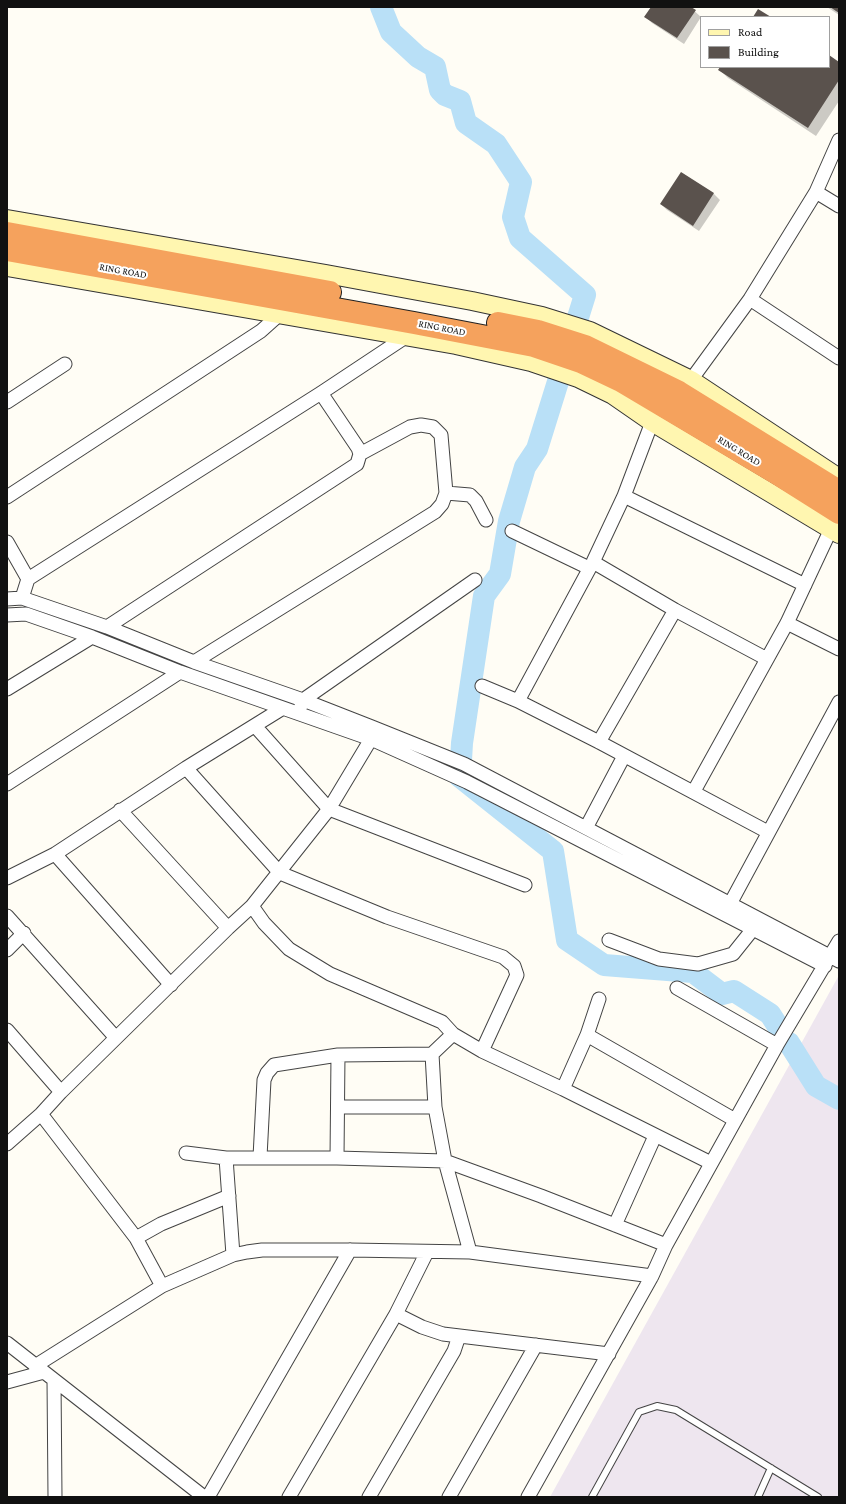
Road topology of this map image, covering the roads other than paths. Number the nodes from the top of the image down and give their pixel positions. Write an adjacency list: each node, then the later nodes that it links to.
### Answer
1 (839, 140): 2 (street)
2 (816, 192): 3 (street); 8 (street)
3 (839, 206)
4 (7, 219): 11 (street)
5 (7, 233): 11 (highway, RING ROAD)
6 (7, 250): 11 (highway, RING ROAD)
7 (7, 267): 9 (street)
8 (750, 299): 13 (street); 15 (street)
9 (280, 314): 10 (street); 24 (street)
10 (407, 336): 11 (street); 16 (street)
11 (536, 339): 12 (highway, RING ROAD); 12 (street)
12 (584, 354): 15 (street); 18 (street); 21 (highway, RING ROAD); 26 (highway, RING ROAD)
13 (839, 358)
14 (65, 364): 17 (street)
15 (691, 380): 20 (street)
16 (321, 393): 19 (street); 30 (street)
17 (7, 402)
18 (652, 422): 23 (street); 26 (street)
19 (360, 454): 22 (street); 38 (street)
20 (839, 478)
21 (839, 491)
22 (446, 493): 25 (street); 42 (street)
23 (624, 496): 29 (street); 32 (street)
24 (7, 497)
25 (486, 520)
26 (836, 525): 32 (street)
27 (512, 531): 29 (street)
28 (7, 542): 30 (street)
29 (591, 565): 35 (street); 47 (street)
30 (28, 579): 33 (street)
31 (475, 580): 46 (street)
32 (805, 585): 37 (street)
33 (22, 598): 34 (street); 38 (street)
34 (7, 599)
35 (675, 610): 41 (street); 53 (street)
36 (7, 615): 39 (street)
37 (787, 623): 40 (street); 41 (street)
38 (107, 627): 42 (street)
39 (92, 637): 43 (street); 45 (street)
40 (839, 649)
41 (767, 659): 57 (street)
42 (194, 662): 46 (street)
43 (180, 672): 49 (street); 56 (street)
44 (482, 686): 47 (street)
45 (7, 690)
46 (303, 700): 50 (street); 60 (street)
47 (518, 701): 53 (street)
48 (839, 702): 61 (street)
49 (284, 708): 50 (street); 51 (street)
50 (298, 713): 52 (street)
51 (255, 726): 55 (street); 59 (street)
52 (371, 739): 59 (street); 70 (street)
53 (599, 742): 54 (street)
54 (624, 756): 57 (street); 60 (street)
55 (186, 768): 58 (street); 63 (street)
56 (7, 784)
57 (694, 791): 61 (street)
58 (120, 810): 62 (street); 69 (street)
59 (329, 810): 63 (street); 65 (street)
60 (586, 828): 66 (street)
61 (768, 832): 66 (street)
62 (55, 854): 64 (street); 76 (street)
63 (280, 873): 67 (street); 84 (street)
64 (7, 878)
65 (525, 884)
66 (730, 904): 75 (street)
67 (252, 906): 69 (street); 80 (street)
68 (7, 916): 71 (street)
69 (228, 928): 76 (street)
70 (752, 929): 72 (street); 75 (street)
71 (24, 933): 74 (street); 82 (street)
72 (609, 940)
73 (839, 941): 75 (street)
74 (7, 950)
75 (832, 961): 83 (street)
76 (171, 985): 82 (street)
77 (677, 988): 83 (street)
78 (599, 999): 81 (street)
79 (7, 1030): 88 (street)
80 (453, 1034): 84 (street); 85 (street)
81 (587, 1036): 87 (street); 92 (street)
82 (116, 1038): 88 (street)
83 (777, 1045): 92 (street)
84 (482, 1051): 87 (street)
85 (432, 1054): 86 (street); 90 (street)
86 (338, 1055): 89 (street); 96 (street)
87 (563, 1089): 93 (street)
88 (61, 1092): 91 (street)
89 (338, 1107): 90 (street); 98 (street)
90 (435, 1107): 99 (street)
91 (42, 1114): 94 (street); 103 (street)
92 (735, 1120): 100 (street)
93 (656, 1136): 100 (street); 102 (street)
94 (7, 1144)
95 (186, 1153): 97 (street)
96 (260, 1157): 97 (street); 98 (street)
97 (226, 1158): 101 (street)
98 (338, 1158): 99 (street)
99 (445, 1161): 102 (street); 107 (street)
100 (711, 1163): 104 (street)
101 (229, 1196): 103 (street); 108 (street)
102 (615, 1225): 104 (street)
103 (136, 1238): 110 (street)
104 (666, 1245): 109 (street)
105 (350, 1250): 106 (street); 108 (street); 121 (street)
106 (427, 1252): 107 (street); 111 (street)
107 (470, 1252): 109 (street)
108 (233, 1256): 110 (street)
109 (652, 1276): 115 (street)
110 (162, 1286): 116 (street)
111 (396, 1314): 112 (street); 122 (street)
112 (459, 1336): 114 (street); 123 (street)
113 (7, 1343): 116 (street)
114 (536, 1345): 115 (street); 124 (street)
115 (609, 1354): 125 (street)
116 (44, 1373): 117 (street); 119 (street); 120 (street)
117 (7, 1382)
118 (771, 1468): 126 (lane); 127 (lane); 128 (lane)
119 (57, 1496)
120 (204, 1497)
121 (208, 1497)
122 (289, 1497)
123 (369, 1497)
124 (449, 1497)
125 (528, 1497)
126 (592, 1497)
127 (758, 1497)
128 (818, 1497)

